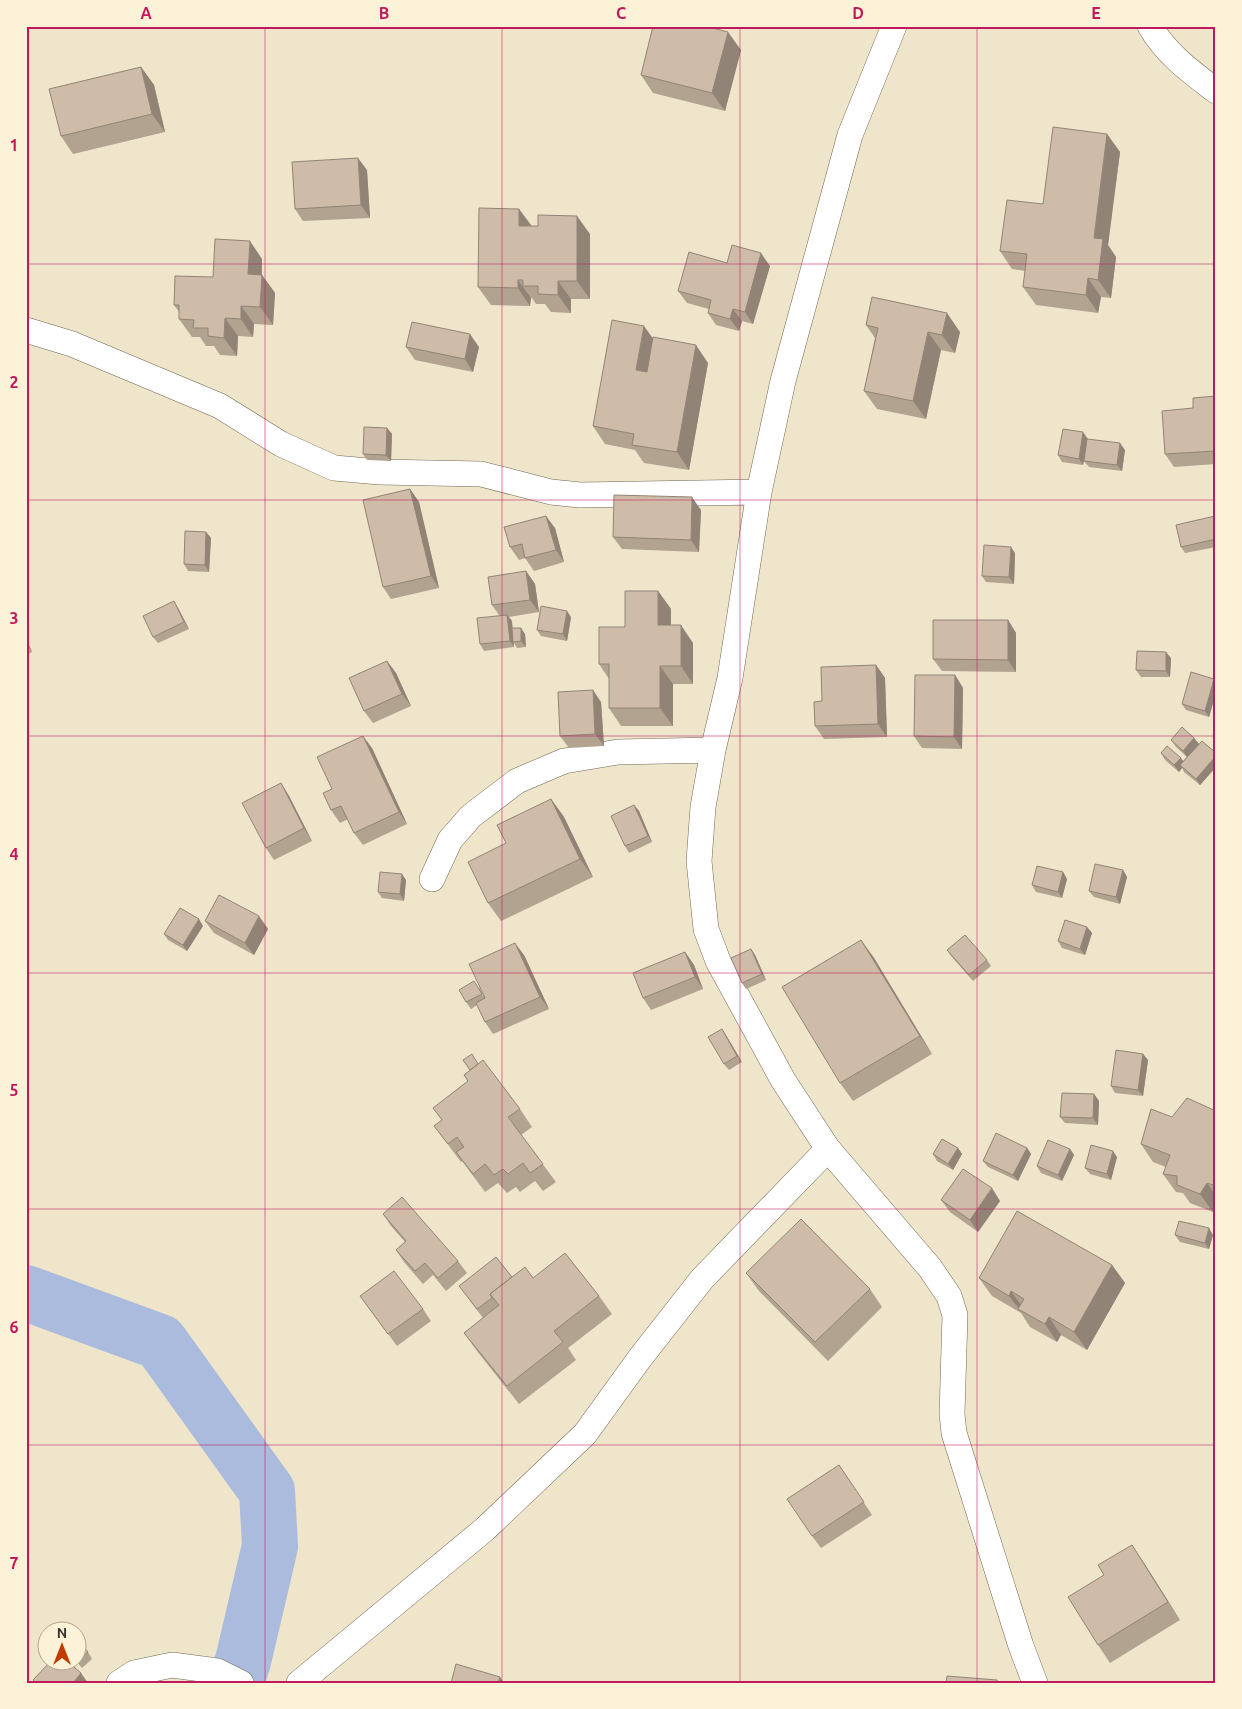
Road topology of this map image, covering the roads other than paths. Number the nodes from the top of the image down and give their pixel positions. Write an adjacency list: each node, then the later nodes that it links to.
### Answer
1 (894, 26): 5 (street)
2 (1150, 26): 3 (street)
3 (1216, 91)
4 (26, 330): 5 (street)
5 (760, 492): 6 (street)
6 (713, 750): 7 (street); 8 (street)
7 (432, 879)
8 (828, 1149): 11 (street); 12 (street)
9 (119, 1683): 10 (street)
10 (241, 1683)
11 (299, 1683)
12 (1035, 1683)

